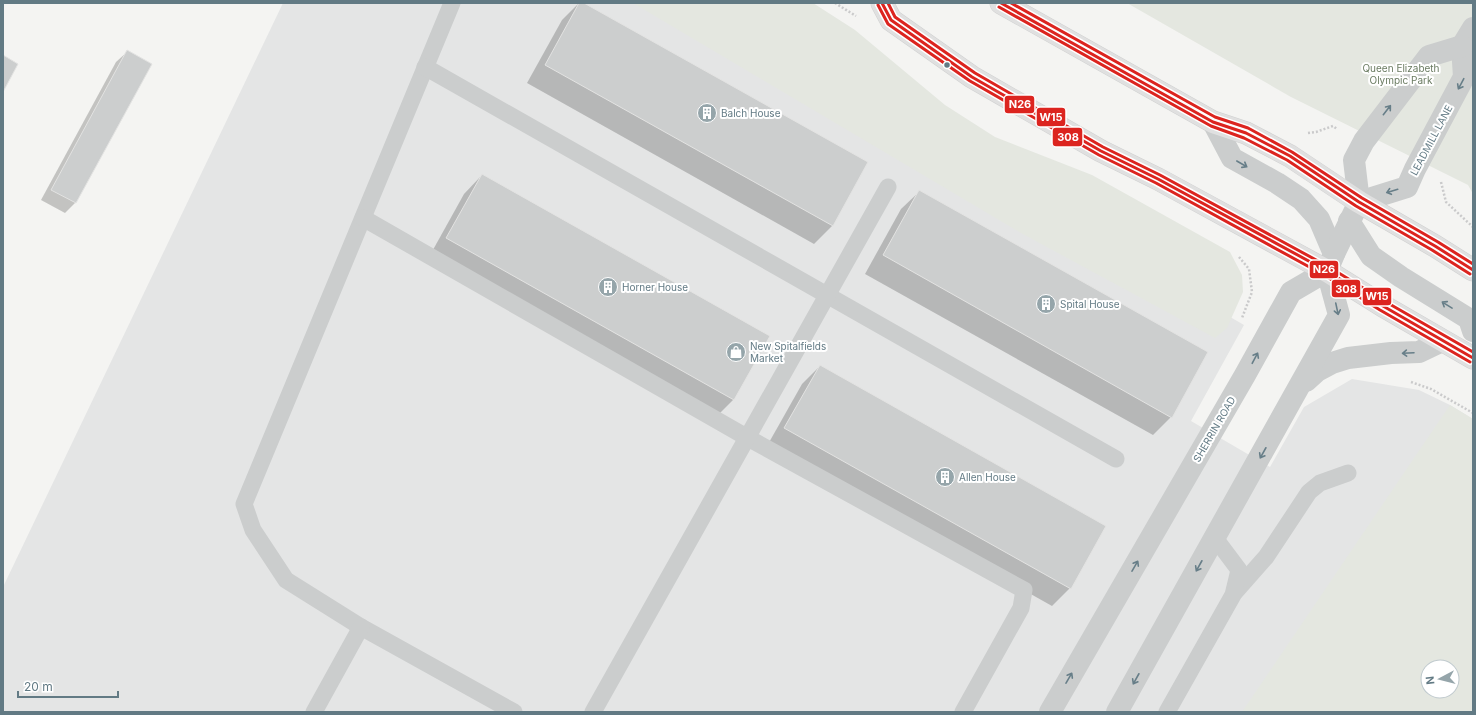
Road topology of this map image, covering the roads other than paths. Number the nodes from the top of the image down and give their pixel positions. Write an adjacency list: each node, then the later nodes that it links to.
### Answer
1 (452, 3): 6 (lane)
2 (882, 3): 11 (main road)
3 (1001, 3): 7 (main road)
4 (1473, 28): 5 (street)
5 (1462, 46): 9 (street, LEADMILL LANE, one-way to 9); 9 (street, one-way to 5)
6 (425, 67): 10 (lane); 13 (lane)
7 (1213, 122): 9 (main road); 11 (street, one-way to 11)
8 (888, 187): 13 (lane)
9 (1354, 211): 11 (street); 12 (main road); 14 (street, one-way to 9)
10 (362, 218): 18 (lane); 23 (lane)
11 (1331, 263): 15 (main road); 17 (street, one-way to 17); 28 (street, SHERRIN ROAD, one-way to 11)
12 (1473, 270)
13 (828, 295): 18 (lane); 19 (lane)
14 (1473, 332)
15 (1442, 341): 16 (main road); 17 (street, one-way to 17)
16 (1473, 358)
17 (1300, 387): 21 (street, one-way to 21)
18 (748, 438): 26 (lane); 27 (lane)
19 (1116, 458)
20 (1348, 473): 22 (lane)
21 (1215, 538): 22 (lane); 29 (street, one-way to 29)
22 (1233, 595): 30 (lane)
23 (361, 627): 24 (lane); 25 (lane)
24 (314, 712)
25 (514, 712)
26 (593, 712)
27 (963, 712)
28 (1050, 712)
29 (1117, 712)
30 (1167, 712)

